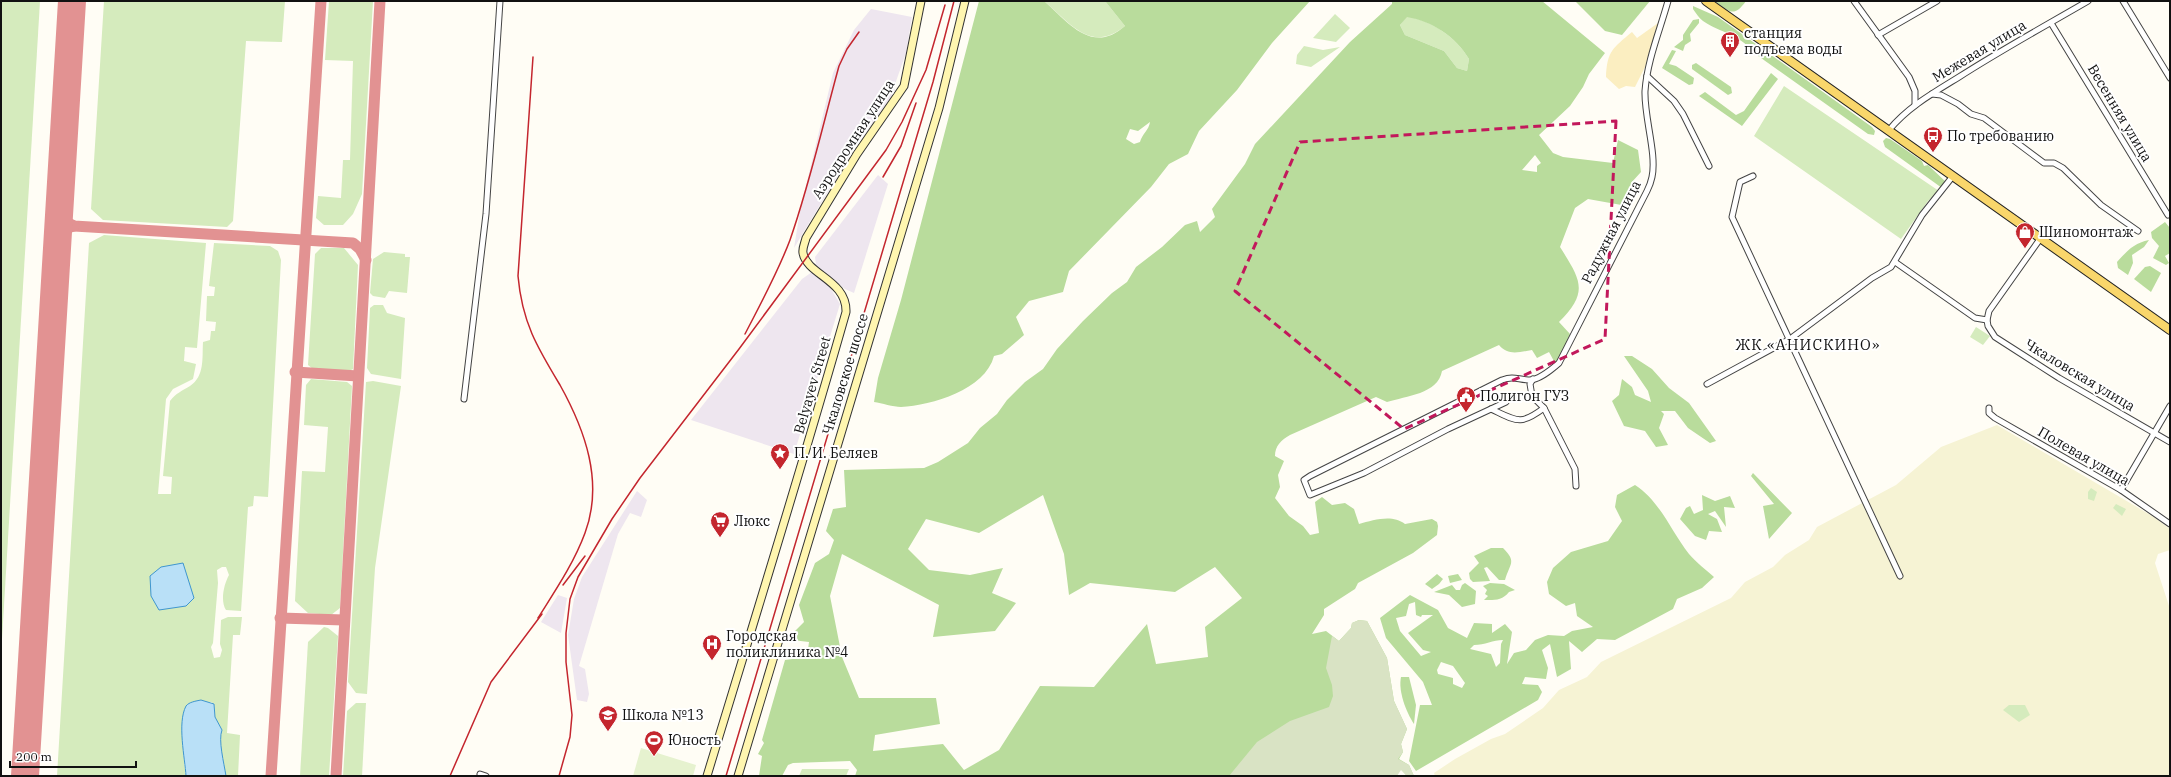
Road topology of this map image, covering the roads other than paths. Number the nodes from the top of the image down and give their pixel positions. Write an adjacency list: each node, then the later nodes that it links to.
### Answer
1 (500, 1): 30 (street)
2 (920, 1): 24 (street, Аэродромная улица)
3 (965, 1): 43 (street, Чкаловское шоссе)
4 (1668, 1): 12 (street, Радужная улица)
5 (1706, 1): 16 (main road)
6 (1854, 1): 11 (street)
7 (1937, 1): 11 (street)
8 (2088, 1): 10 (street, Межевая улица)
9 (2123, 1): 13 (street)
10 (2052, 23): 14 (street, Межевая улица); 20 (street, Весенняя улица)
11 (1878, 35): 15 (street)
12 (1647, 76): 17 (street); 28 (street, Радужная улица)
13 (2170, 78)
14 (1932, 94): 15 (street, Межевая улица); 21 (street)
15 (1915, 105): 16 (street, Межевая улица)
16 (1889, 130): 19 (main road)
17 (1709, 166)
18 (1753, 176): 27 (street)
19 (1953, 176): 22 (main road); 23 (street)
20 (2168, 215)
21 (2138, 231)
22 (2040, 239): 25 (street); 26 (main road)
23 (1895, 262): 25 (street); 27 (street)
24 (845, 299): 42 (street, Belyayev Street)
25 (1987, 320): 36 (street, Чкаловская улица)
26 (2170, 330)
27 (1790, 339): 29 (street); 41 (street)
28 (1534, 378): 33 (street); 35 (street)
29 (1707, 384)
30 (464, 399)
31 (1506, 402): 35 (street)
32 (2170, 406): 36 (street)
33 (1544, 408): 35 (street); 38 (street)
34 (1989, 408): 39 (street, Полевая улица)
35 (1491, 409)
36 (2153, 433): 37 (street, Чкаловская улица); 39 (street)
37 (2170, 442)
38 (1576, 486)
39 (2121, 490): 40 (street, Полевая улица)
40 (2170, 524)
41 (1900, 576)
42 (707, 776)
43 (738, 776)

